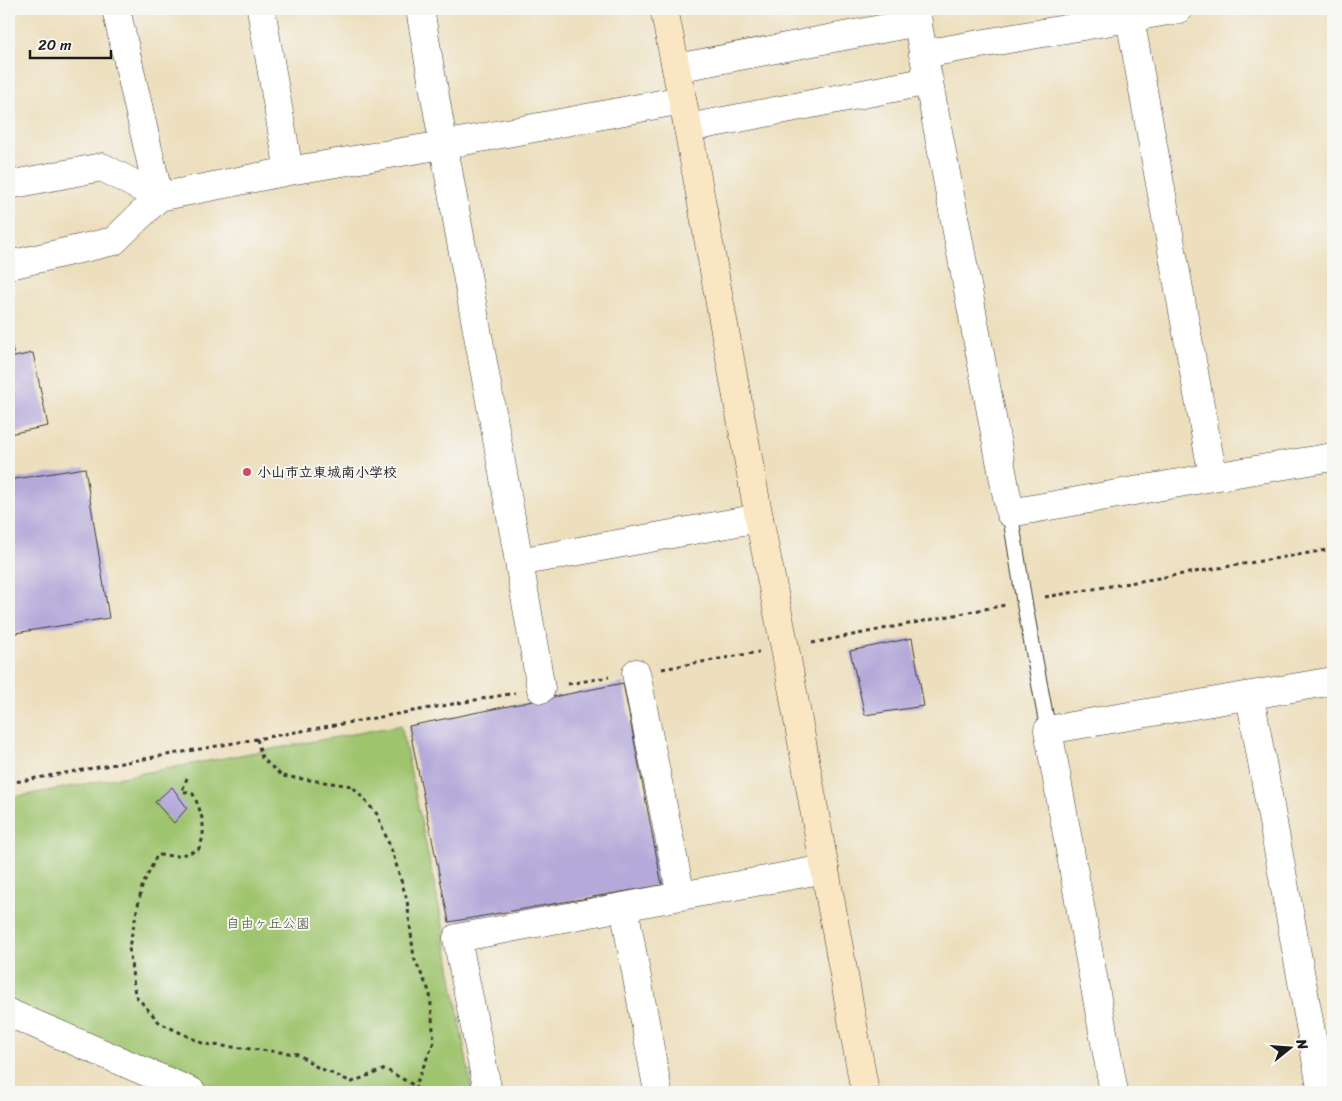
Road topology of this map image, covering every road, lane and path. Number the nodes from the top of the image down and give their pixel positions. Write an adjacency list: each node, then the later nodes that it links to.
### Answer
1 (116, 9): 16 (street)
2 (261, 9): 14 (street)
3 (420, 9): 13 (street)
4 (664, 9): 9 (street)
5 (1180, 9): 7 (street)
6 (916, 15): 8 (street); 9 (street)
7 (1130, 18): 8 (street); 19 (street)
8 (923, 54): 10 (street)
9 (676, 68): 11 (street)
10 (929, 81): 12 (street); 20 (street)
11 (682, 100): 12 (street); 13 (street)
12 (688, 128): 21 (street)
13 (443, 145): 14 (street); 23 (street)
14 (289, 171): 16 (street)
15 (9, 185): 16 (street)
16 (158, 197): 17 (street)
17 (9, 262)
18 (1333, 457): 19 (street)
19 (1214, 477): 20 (street)
20 (1010, 513): 24 (lane)
21 (760, 518): 23 (street); 25 (street)
22 (1333, 549): 24 (path)
23 (520, 562): 28 (street)
24 (1024, 601): 25 (path); 30 (lane)
25 (785, 648): 26 (path); 34 (street)
26 (636, 673): 28 (path); 35 (street)
27 (1333, 681): 29 (street)
28 (541, 689): 31 (path)
29 (1250, 696): 30 (street); 45 (street)
30 (1048, 730): 44 (street)
31 (257, 739): 33 (path); 38 (path)
32 (187, 778): 38 (path)
33 (9, 783)
34 (825, 869): 35 (street); 43 (street)
35 (681, 896): 36 (street)
36 (624, 907): 41 (street); 42 (street)
37 (9, 1013): 39 (street)
38 (415, 1086): 40 (path)
39 (192, 1092)
40 (418, 1092)
41 (488, 1092)
42 (658, 1092)
43 (865, 1092)
44 (1114, 1092)
45 (1322, 1092)

